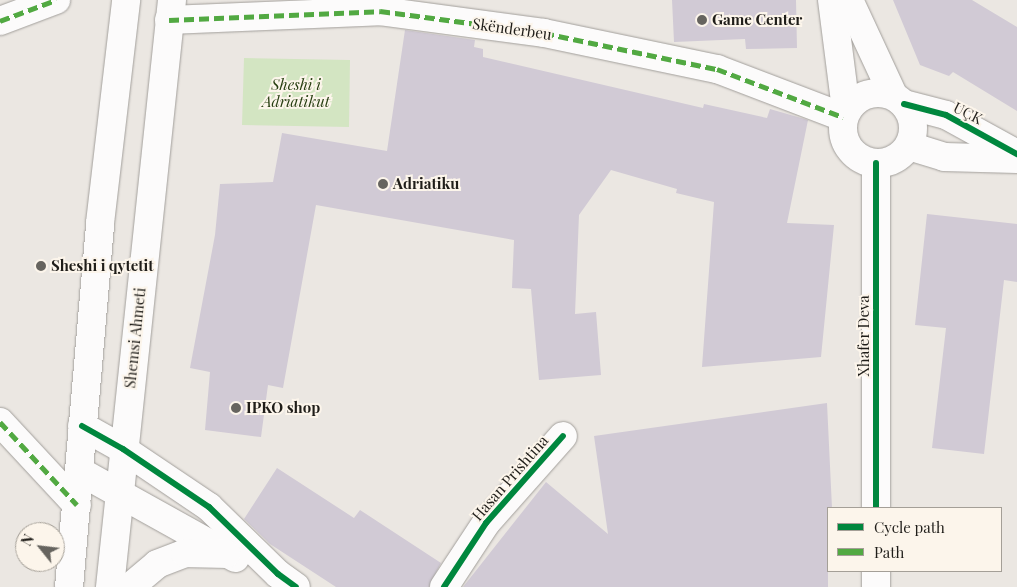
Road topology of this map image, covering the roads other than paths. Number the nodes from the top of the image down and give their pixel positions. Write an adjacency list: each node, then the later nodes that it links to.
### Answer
1 (56, 0): 6 (street)
2 (126, 0): 14 (street)
3 (832, 0): 8 (street)
4 (849, 0): 7 (street)
5 (171, 10): 8 (street, Skënderbeu); 16 (street, Shemsi Ahmeti)
6 (0, 21)
7 (898, 100): 8 (street); 9 (street); 10 (street, UÇK)
8 (845, 113): 12 (street)
9 (909, 146): 11 (street); 12 (street)
10 (1017, 154)
11 (1017, 159)
12 (876, 163): 20 (street, Xhafer Deva)
13 (0, 422): 19 (street)
14 (82, 426): 16 (street); 17 (street)
15 (563, 436): 27 (street, Hasan Prishtina)
16 (123, 449): 18 (street, Shemsi Ahmeti); 23 (street)
17 (79, 471): 18 (street); 19 (street)
18 (118, 492): 21 (street); 25 (street, Shemsi Ahmeti)
19 (77, 505): 24 (street)
20 (876, 507)
21 (226, 554): 23 (street); 26 (street)
22 (876, 572): 28 (street)
23 (287, 581)
24 (69, 587)
25 (110, 587)
26 (130, 587)
27 (444, 587)
28 (876, 587)

